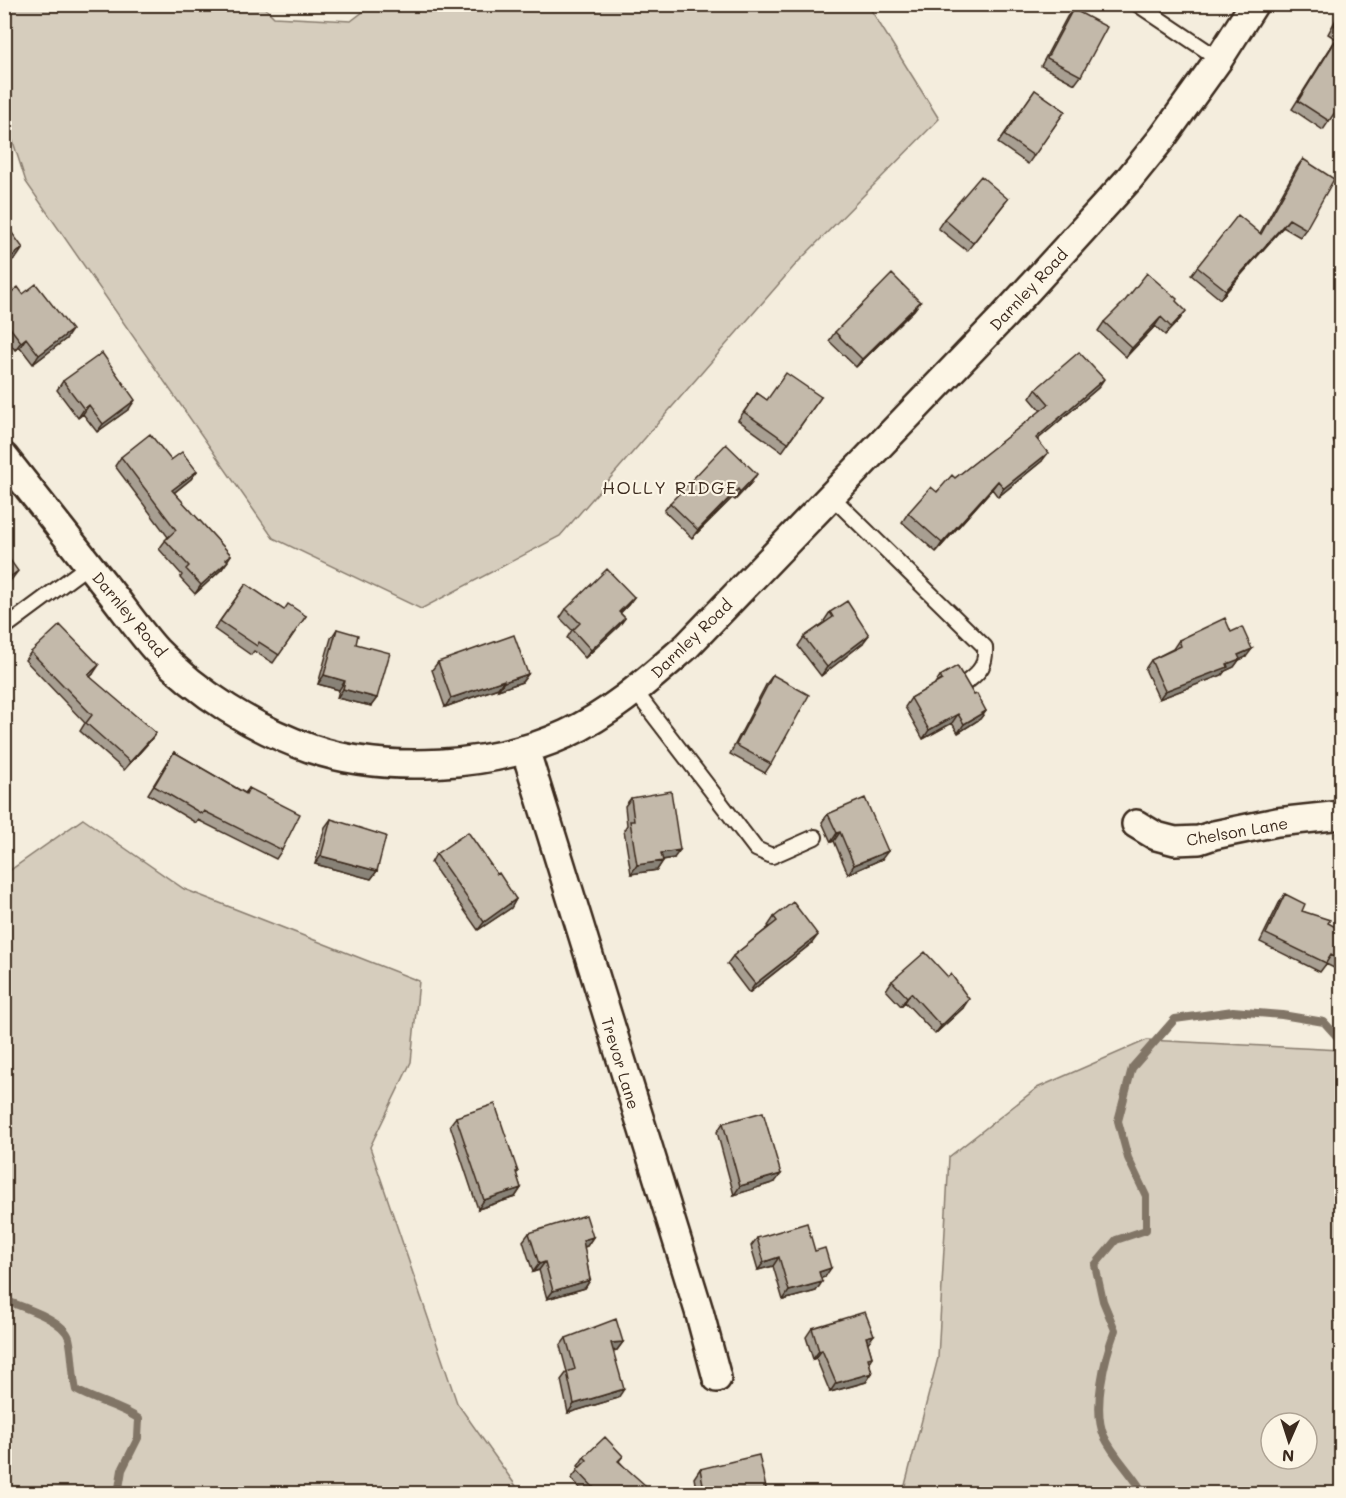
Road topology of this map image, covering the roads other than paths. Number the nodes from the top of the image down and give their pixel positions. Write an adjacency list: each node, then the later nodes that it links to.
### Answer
1 (1137, 4): 3 (lane)
2 (1254, 4): 3 (street, Darnley Road)
3 (1219, 59): 5 (street, Darnley Road)
4 (4, 457): 6 (street, Darnley Road)
5 (830, 495): 8 (lane); 9 (street, Darnley Road)
6 (89, 565): 7 (lane); 10 (street, Darnley Road)
7 (4, 628)
8 (968, 681)
9 (635, 691): 10 (street, Darnley Road); 13 (lane)
10 (525, 749): 14 (street, Trevor Lane)
11 (1341, 815): 12 (street, Chelson Lane)
12 (1136, 824)
13 (815, 837)
14 (717, 1377)

